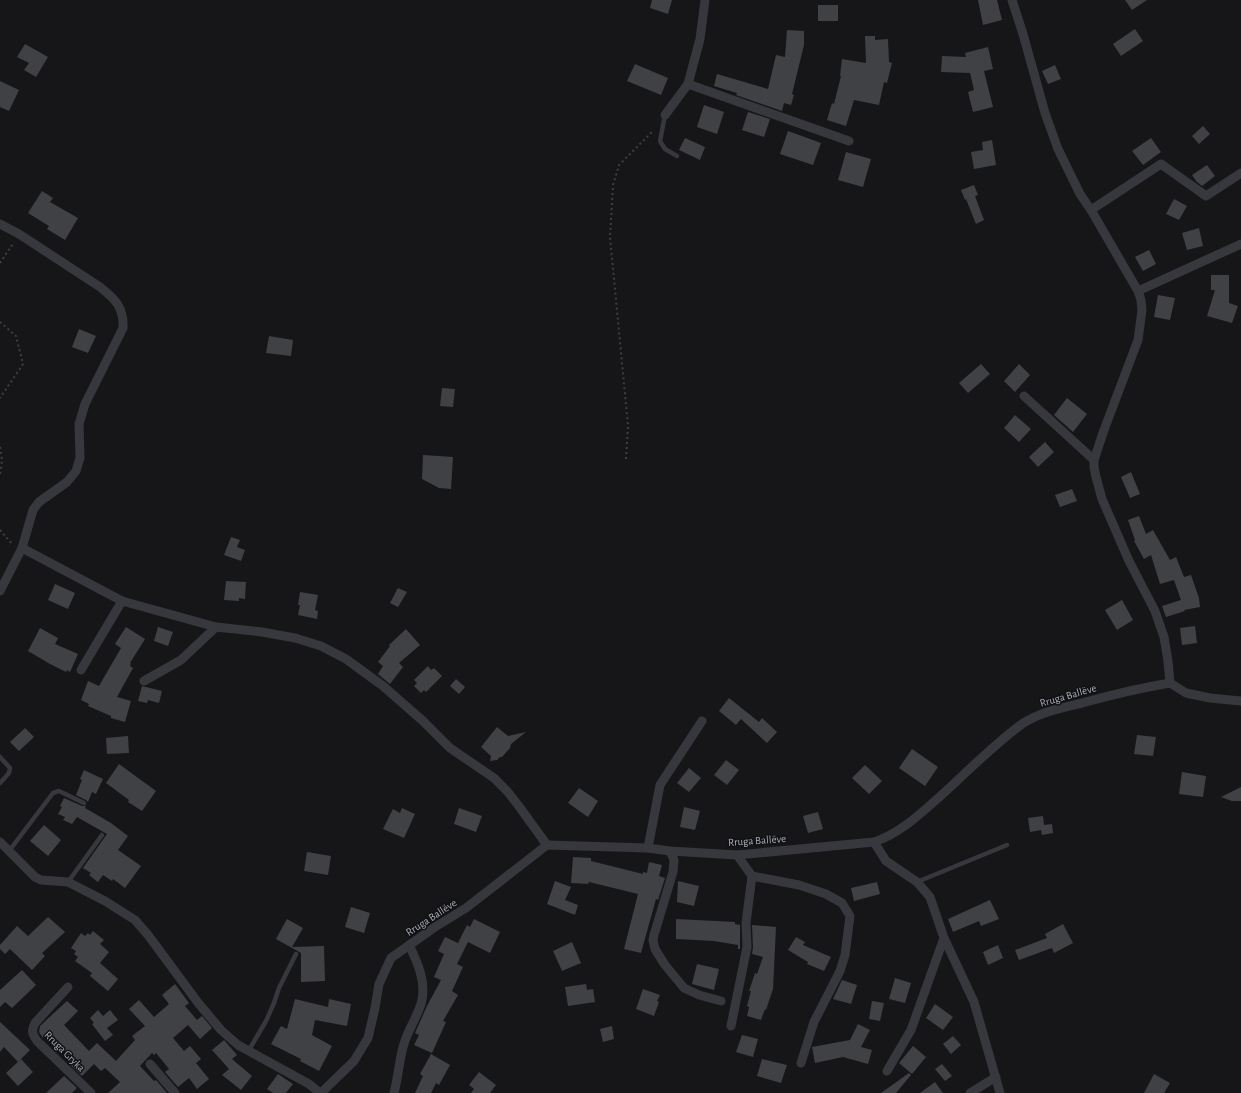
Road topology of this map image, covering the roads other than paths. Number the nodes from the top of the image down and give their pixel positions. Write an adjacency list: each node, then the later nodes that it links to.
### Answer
1 (705, 0): 3 (street)
2 (1012, 0): 8 (street)
3 (688, 84): 4 (street); 5 (street)
4 (665, 115): 6 (lane)
5 (849, 141)
6 (677, 156)
7 (1241, 172): 8 (street)
8 (1091, 210): 11 (street)
9 (0, 224): 14 (street)
10 (1241, 244): 11 (street)
11 (1138, 292): 13 (street)
12 (1024, 396): 13 (street)
13 (1094, 460): 20 (street)
14 (21, 550): 15 (street); 16 (street)
15 (0, 591)
16 (122, 602): 17 (street); 18 (street)
17 (216, 626): 19 (street); 29 (street)
18 (81, 670)
19 (144, 681)
20 (1170, 683): 21 (street); 28 (street, Rruga Ballëve)
21 (1241, 701)
22 (702, 721): 31 (street)
23 (0, 757): 24 (lane)
24 (0, 784)
25 (84, 804): 32 (lane)
26 (102, 835): 36 (lane)
27 (0, 842): 32 (street)
28 (874, 842): 34 (street, Rruga Ballëve); 37 (street)
29 (547, 845): 31 (street, Rruga Ballëve); 39 (street, Rruga Ballëve)
30 (1007, 845): 37 (lane)
31 (648, 848): 33 (street, Rruga Ballëve)
32 (9, 851): 36 (street)
33 (670, 851): 34 (street, Rruga Ballëve); 42 (street)
34 (737, 855): 35 (street)
35 (752, 876): 43 (street); 45 (street)
36 (68, 882): 44 (street)
37 (917, 882): 38 (street)
38 (944, 938): 47 (street); 48 (street)
39 (409, 945): 51 (street, Rruga Ballëve); 52 (street)
40 (296, 954): 44 (lane)
41 (68, 987): 49 (street, Rruga Gryka)
42 (721, 1001)
43 (731, 1026)
44 (249, 1050): 51 (street)
45 (801, 1063)
46 (150, 1064): 50 (street)
47 (887, 1071)
48 (996, 1077): 53 (street); 54 (street)
49 (91, 1093)
50 (175, 1093)
51 (320, 1093)
52 (394, 1093)
53 (970, 1093)
54 (1000, 1093)

